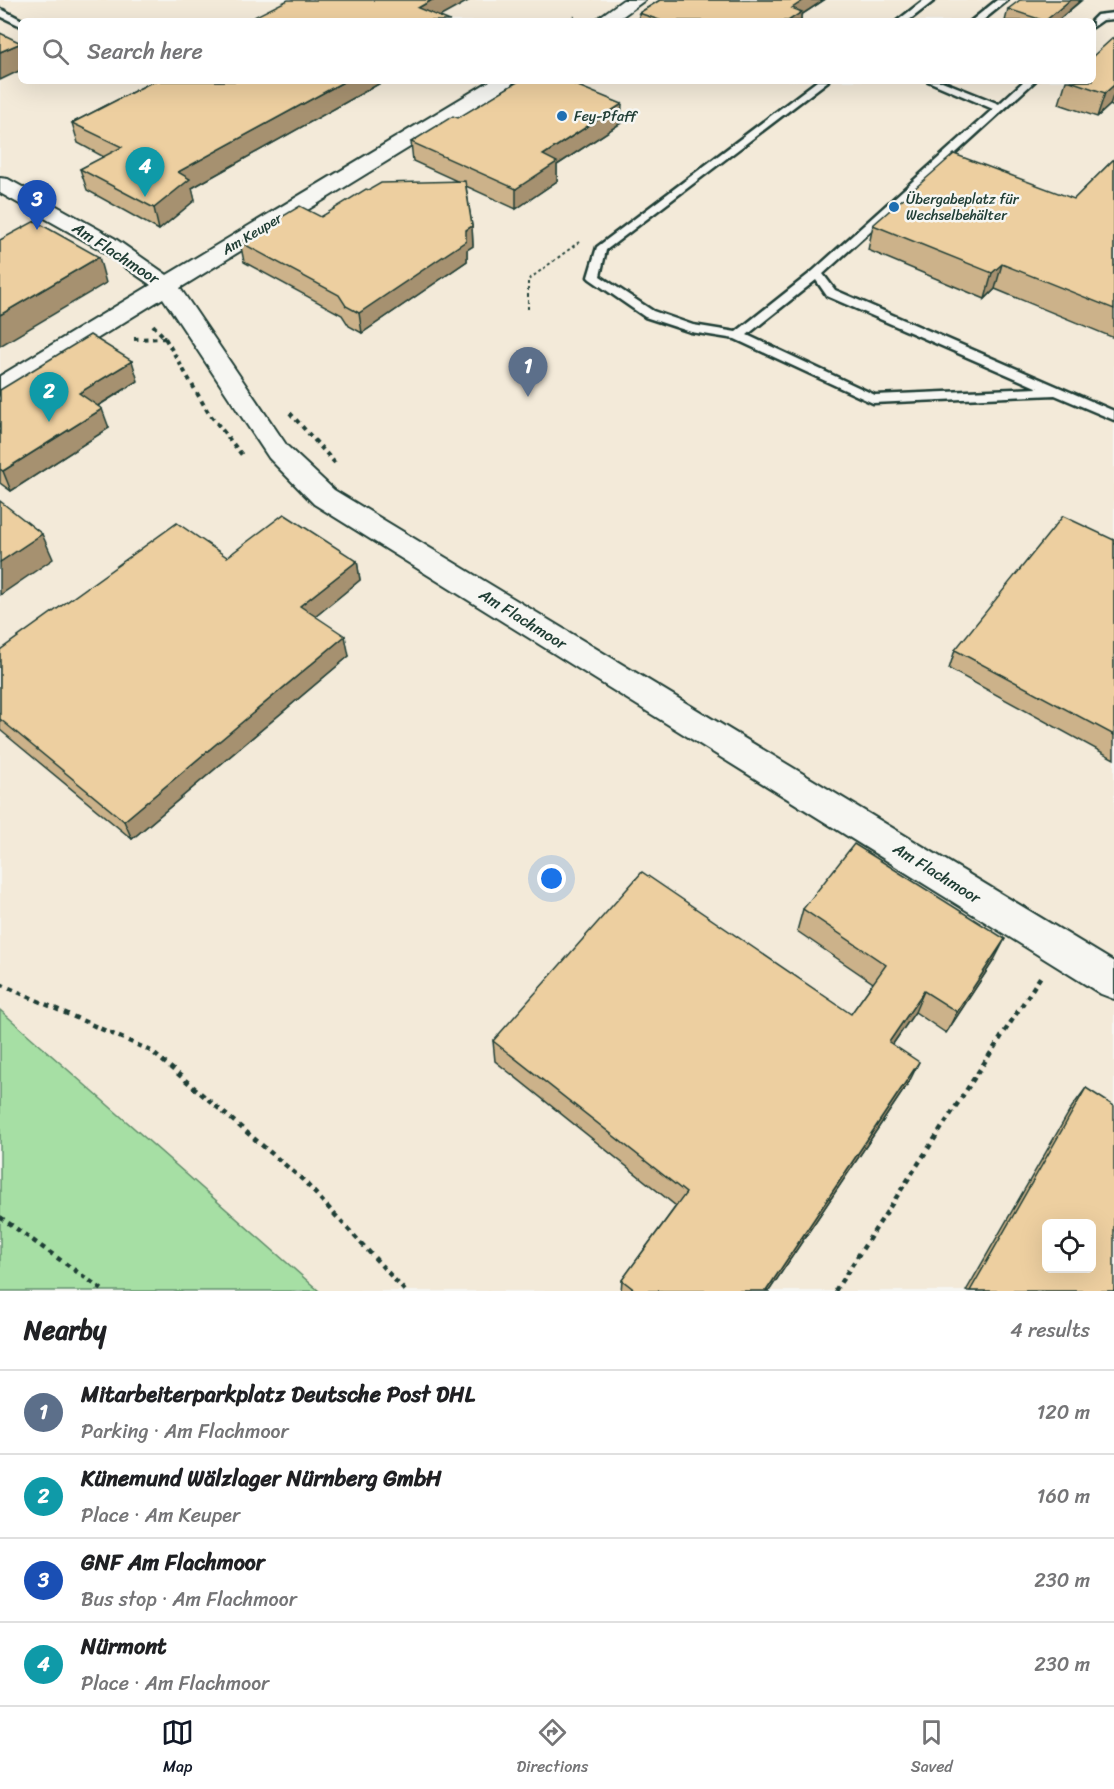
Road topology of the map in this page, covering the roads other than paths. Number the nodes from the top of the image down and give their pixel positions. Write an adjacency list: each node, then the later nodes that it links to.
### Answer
1 (636, 0): 6 (street)
2 (930, 0): 7 (lane)
3 (1003, 0): 8 (lane)
4 (0, 12): 9 (lane)
5 (1114, 16): 10 (lane)
6 (608, 18)
7 (906, 18)
8 (980, 18)
9 (18, 21)
10 (1096, 21)
11 (499, 84): 18 (street, Am Keuper)
12 (819, 84): 19 (lane)
13 (940, 84): 15 (lane)
14 (1027, 84): 15 (lane)
15 (1000, 108): 17 (lane)
16 (0, 184): 18 (street, Am Flachmoor)
17 (817, 273): 19 (lane); 21 (lane)
18 (167, 286): 20 (street, Am Keuper); 23 (street, Am Flachmoor)
19 (738, 336): 21 (lane)
20 (0, 387)
21 (1056, 391): 22 (lane)
22 (1114, 416)
23 (1114, 982)

